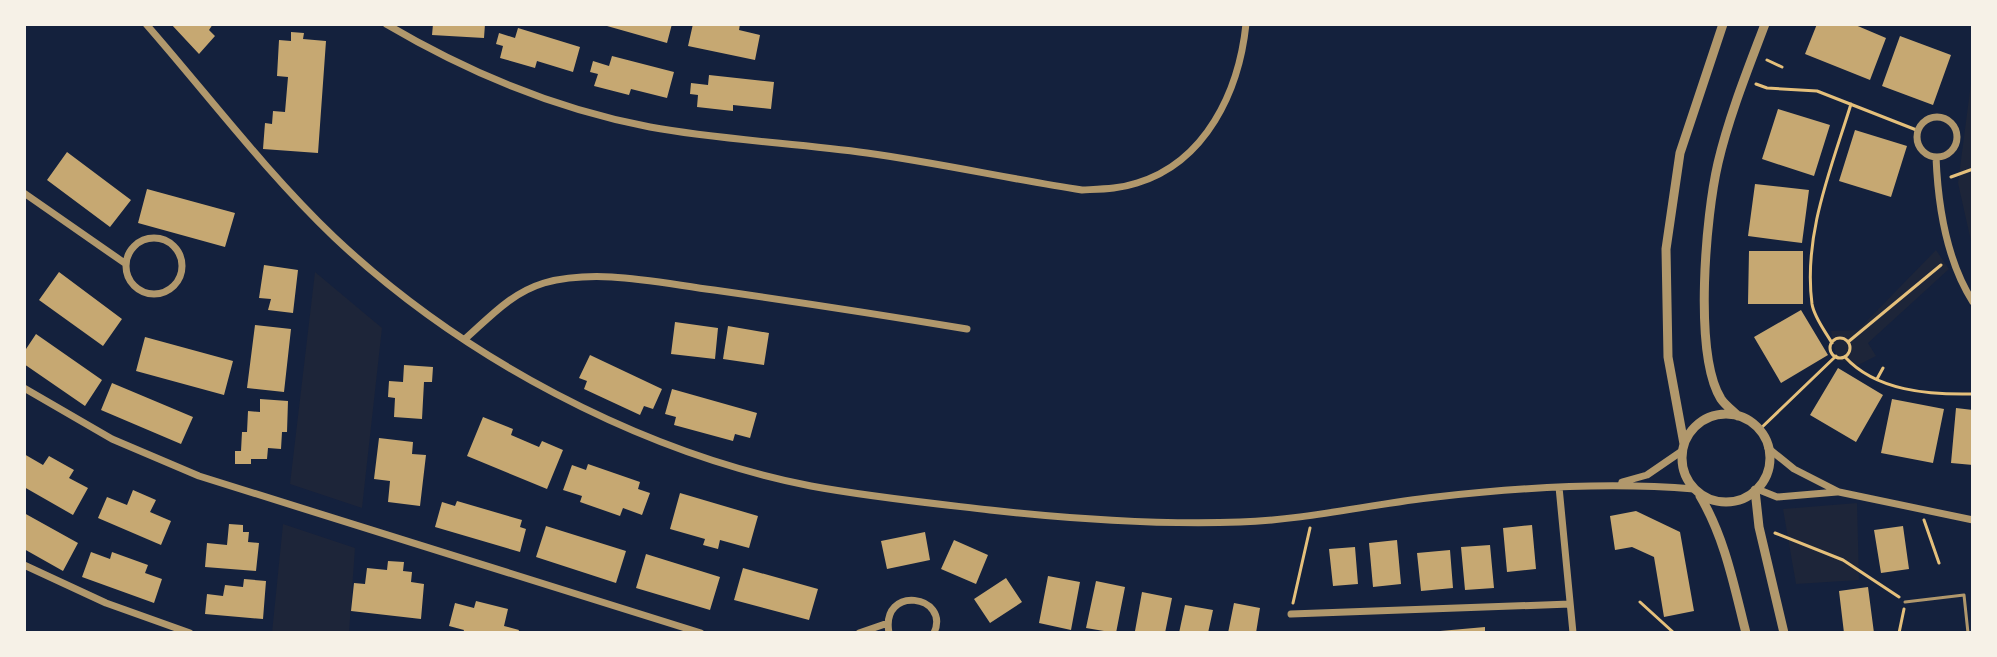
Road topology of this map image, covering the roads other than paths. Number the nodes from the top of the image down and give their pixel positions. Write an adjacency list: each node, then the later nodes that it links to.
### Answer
1 (146, 24): 11 (street)
2 (386, 24): 3 (street)
3 (1246, 24)
4 (1723, 24): 14 (street)
5 (1765, 24): 13 (street)
6 (1936, 157): 6 (street); 9 (street)
7 (24, 193): 8 (street)
8 (126, 264): 8 (street)
9 (1973, 302)
10 (967, 329): 11 (street)
11 (465, 339): 17 (street)
12 (24, 388): 28 (street)
13 (1738, 416): 14 (street); 15 (street)
14 (1683, 447): 16 (street); 19 (street)
15 (1768, 448): 18 (street); 20 (street)
16 (1616, 484): 17 (street); 19 (street)
17 (1559, 487): 24 (street)
18 (1756, 490): 19 (street); 20 (street); 34 (street)
19 (1696, 491): 33 (street)
20 (1839, 492): 21 (street)
21 (1973, 520)
22 (24, 565): 27 (street)
23 (1905, 602): 35 (lane)
24 (1570, 604): 25 (street); 32 (street)
25 (1291, 614)
26 (888, 623): 29 (street); 30 (street); 31 (street)
27 (190, 633)
28 (701, 633)
29 (859, 633)
30 (889, 633)
31 (934, 633)
32 (1573, 633)
33 (1746, 633)
34 (1784, 633)
35 (1968, 633)

